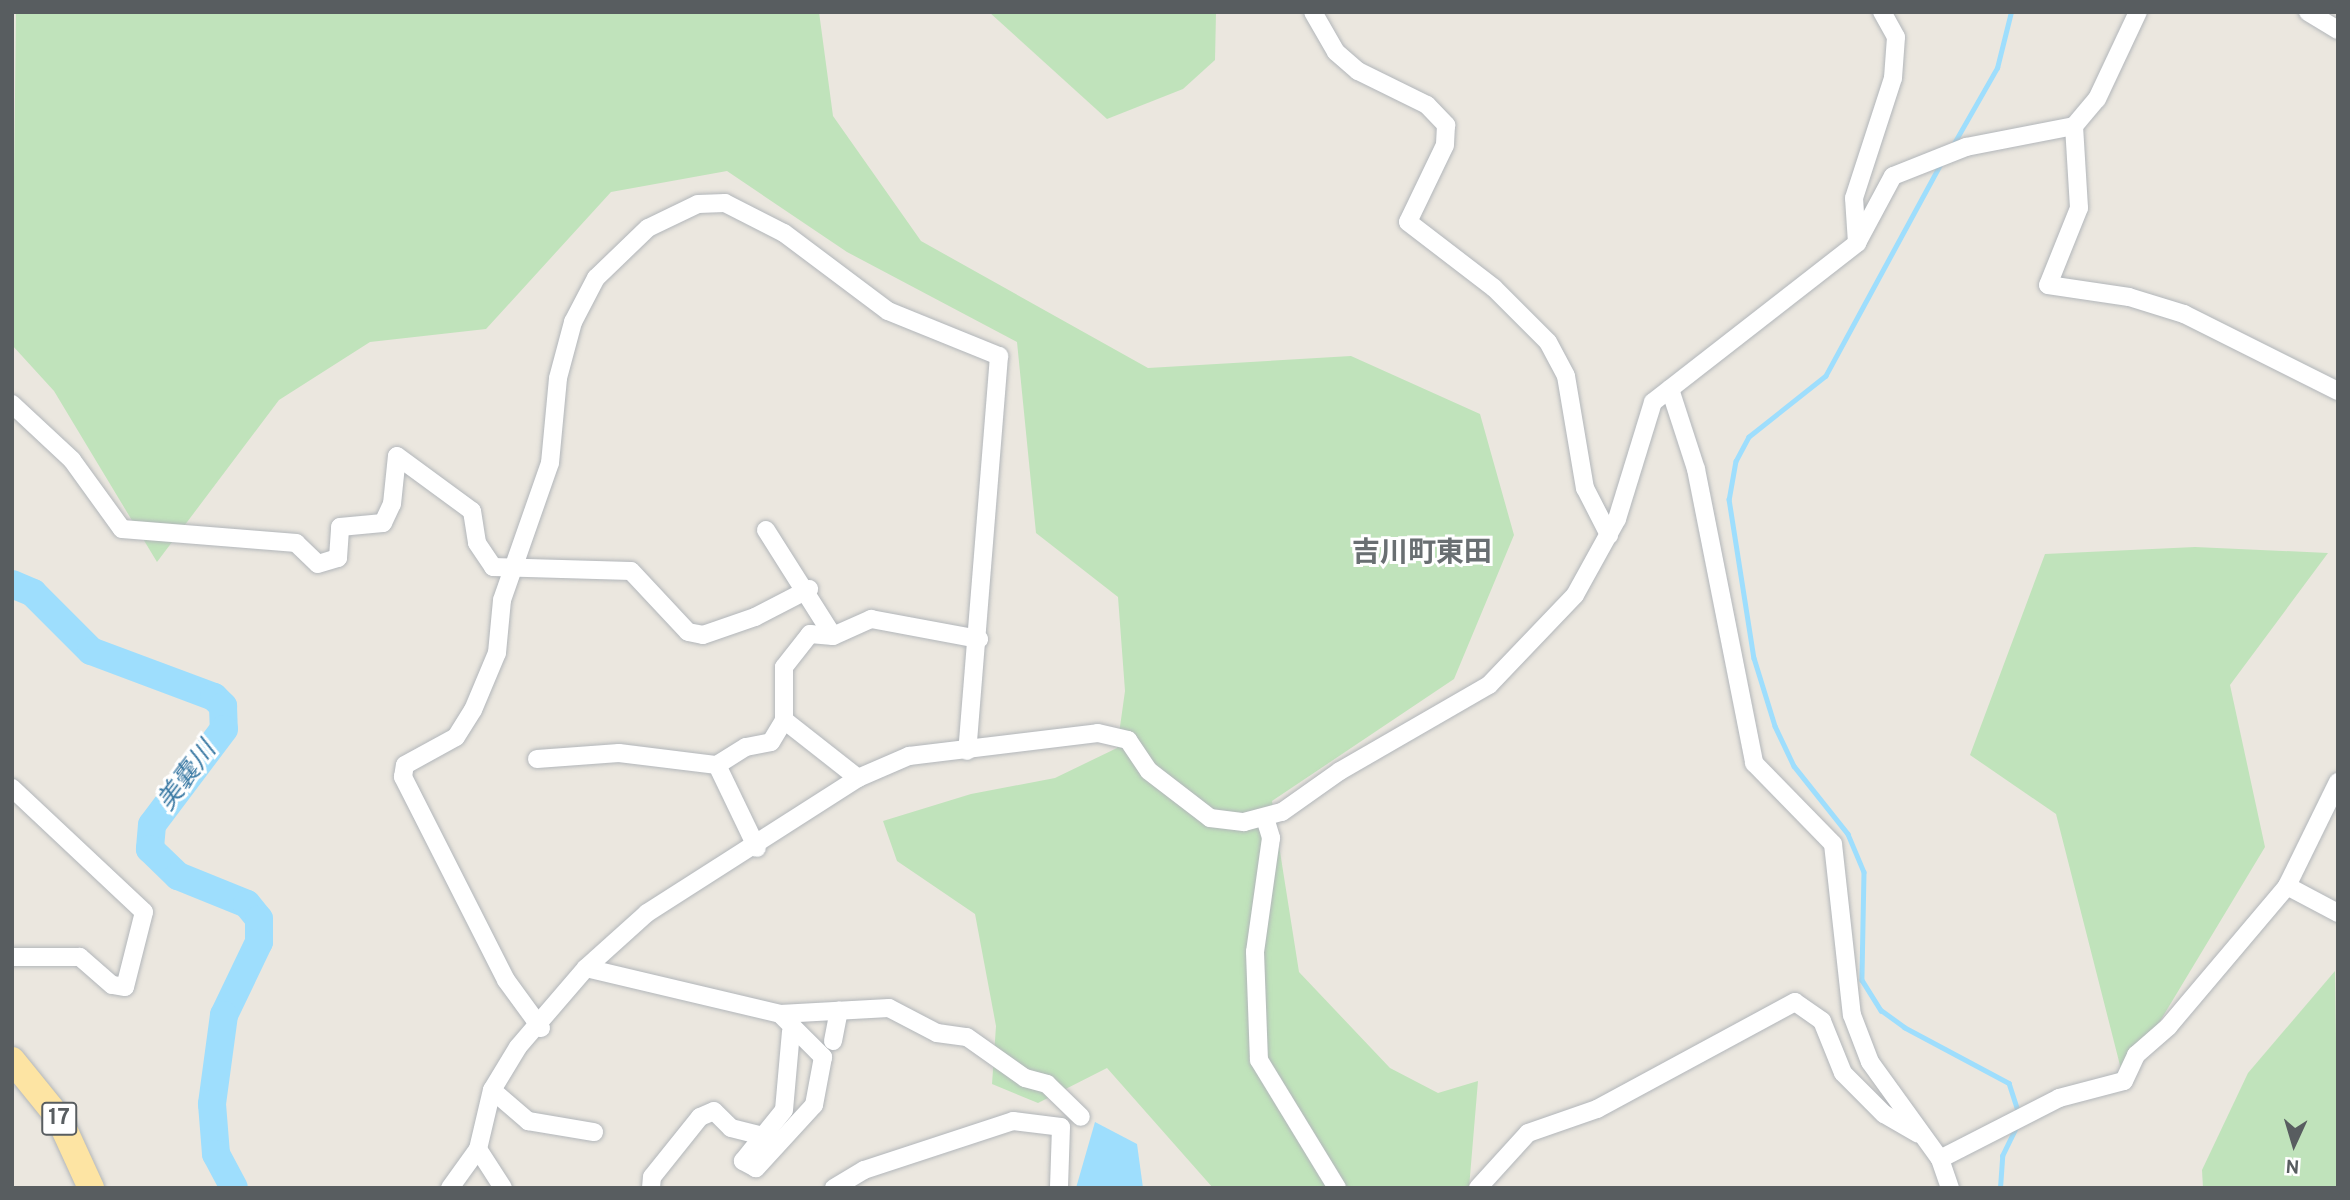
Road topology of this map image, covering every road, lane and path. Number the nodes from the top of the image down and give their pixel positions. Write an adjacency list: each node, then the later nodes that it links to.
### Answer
1 (1313, 12): 12 (street)
2 (1882, 12): 7 (street)
3 (2137, 12): 6 (street)
4 (2308, 12): 5 (street)
5 (2338, 30)
6 (2074, 126): 7 (street); 9 (street)
7 (1857, 243): 8 (street)
8 (1670, 389): 12 (street); 40 (street)
9 (2338, 391)
10 (12, 404): 13 (street)
11 (766, 530): 14 (street)
12 (1609, 535): 24 (street)
13 (512, 570): 14 (street); 16 (street); 32 (street)
14 (809, 589): 15 (street)
15 (833, 635): 16 (street); 17 (street)
16 (979, 639): 18 (street)
17 (784, 720): 20 (street); 21 (street)
18 (967, 751): 21 (street); 24 (street)
19 (537, 759): 20 (street)
20 (717, 765): 25 (street)
21 (858, 778): 25 (street)
22 (2338, 782): 26 (street)
23 (12, 788): 28 (street)
24 (1265, 818): 49 (street)
25 (757, 848): 29 (street)
26 (2287, 886): 27 (street); 42 (street)
27 (2338, 913)
28 (12, 957)
29 (586, 968): 31 (street); 32 (street)
30 (839, 1011): 31 (street); 34 (street); 37 (street)
31 (780, 1014): 33 (street)
32 (541, 1028): 36 (street)
33 (791, 1031): 39 (street); 39 (street)
34 (832, 1041)
35 (12, 1060): 43 (main road, 17)
36 (492, 1090): 38 (street); 41 (street)
37 (1081, 1117)
38 (594, 1132)
39 (764, 1136): 46 (street)
40 (1924, 1138): 42 (street); 50 (street)
41 (478, 1149): 44 (street); 45 (street)
42 (1940, 1159): 51 (street)
43 (91, 1188)
44 (450, 1188)
45 (503, 1188)
46 (651, 1188)
47 (834, 1188): 48 (street)
48 (1059, 1188)
49 (1337, 1188)
50 (1478, 1188)
51 (1950, 1188)

